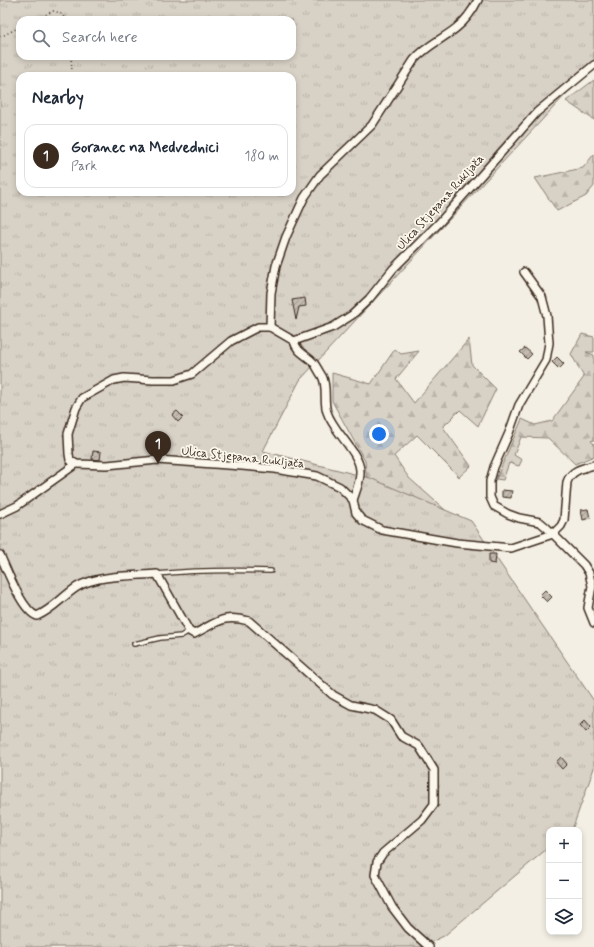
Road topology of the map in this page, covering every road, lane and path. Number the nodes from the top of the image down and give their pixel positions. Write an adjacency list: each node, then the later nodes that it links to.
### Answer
1 (478, 0): 10 (street)
2 (43, 16): 3 (path)
3 (63, 16)
4 (16, 30): 5 (path)
5 (0, 36)
6 (71, 60): 8 (path)
7 (594, 66): 11 (street, Ulica Stjepana Rukljača)
8 (72, 71)
9 (524, 272): 16 (street)
10 (270, 327): 11 (street); 12 (street)
11 (294, 341): 14 (street)
12 (76, 464): 14 (street, Ulica Stjepana Rukljača); 15 (street)
13 (594, 465): 16 (street)
14 (354, 500): 16 (street, Ulica Stjepana Rukljača)
15 (0, 514)
16 (553, 534): 20 (street)
17 (0, 555): 19 (street)
18 (271, 572): 19 (lane)
19 (157, 574): 21 (street)
20 (594, 623)
21 (189, 631): 22 (lane); 23 (street)
22 (134, 644)
23 (429, 947)

